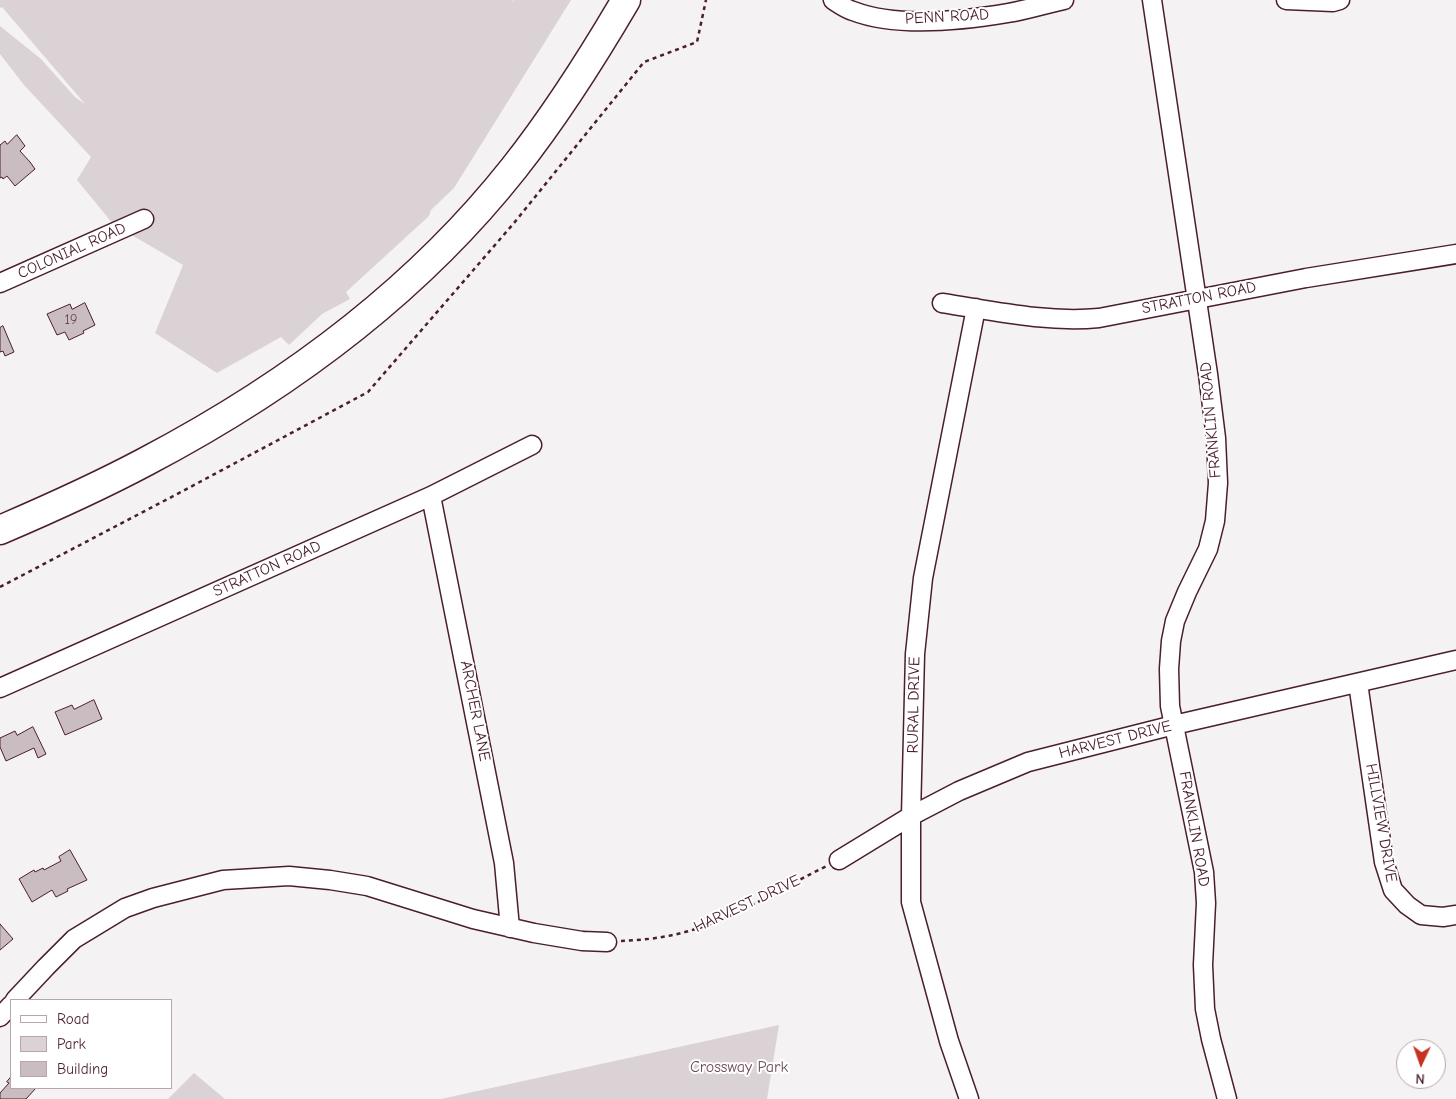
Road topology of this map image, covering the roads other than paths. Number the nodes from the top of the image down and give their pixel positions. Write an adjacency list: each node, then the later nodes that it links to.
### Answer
1 (606, 0): 16 (highway)
2 (626, 0): 17 (highway)
3 (833, 0): 4 (street, PENN ROAD)
4 (1064, 0)
5 (1152, 0): 11 (street, FRANKLIN ROAD)
6 (1286, 0): 7 (street)
7 (1340, 0)
8 (144, 219): 10 (street, COLONIAL ROAD)
9 (1456, 254): 11 (street, STRATTON ROAD)
10 (2, 278)
11 (1196, 299): 13 (street, STRATTON ROAD); 21 (street, FRANKLIN ROAD)
12 (942, 303): 13 (street, STRATTON ROAD)
13 (976, 308): 22 (street, RURAL DRIVE)
14 (532, 445): 15 (street, STRATTON ROAD)
15 (431, 496): 20 (street, STRATTON ROAD); 25 (street, ARCHER LANE)
16 (0, 511)
17 (0, 530)
18 (1456, 660): 19 (street, HARVEST DRIVE)
19 (1358, 683): 21 (street, HARVEST DRIVE); 24 (street, HILLVIEW DRIVE)
20 (0, 688)
21 (1174, 725): 22 (street, HARVEST DRIVE); 31 (street, FRANKLIN ROAD)
22 (911, 816): 23 (street, HARVEST DRIVE); 30 (street, RURAL DRIVE)
23 (840, 860)
24 (1456, 915)
25 (510, 928): 26 (street); 27 (street)
26 (607, 942)
27 (16, 999)
28 (10, 1006): 29 (street)
29 (0, 1017)
30 (969, 1099)
31 (1228, 1099)

